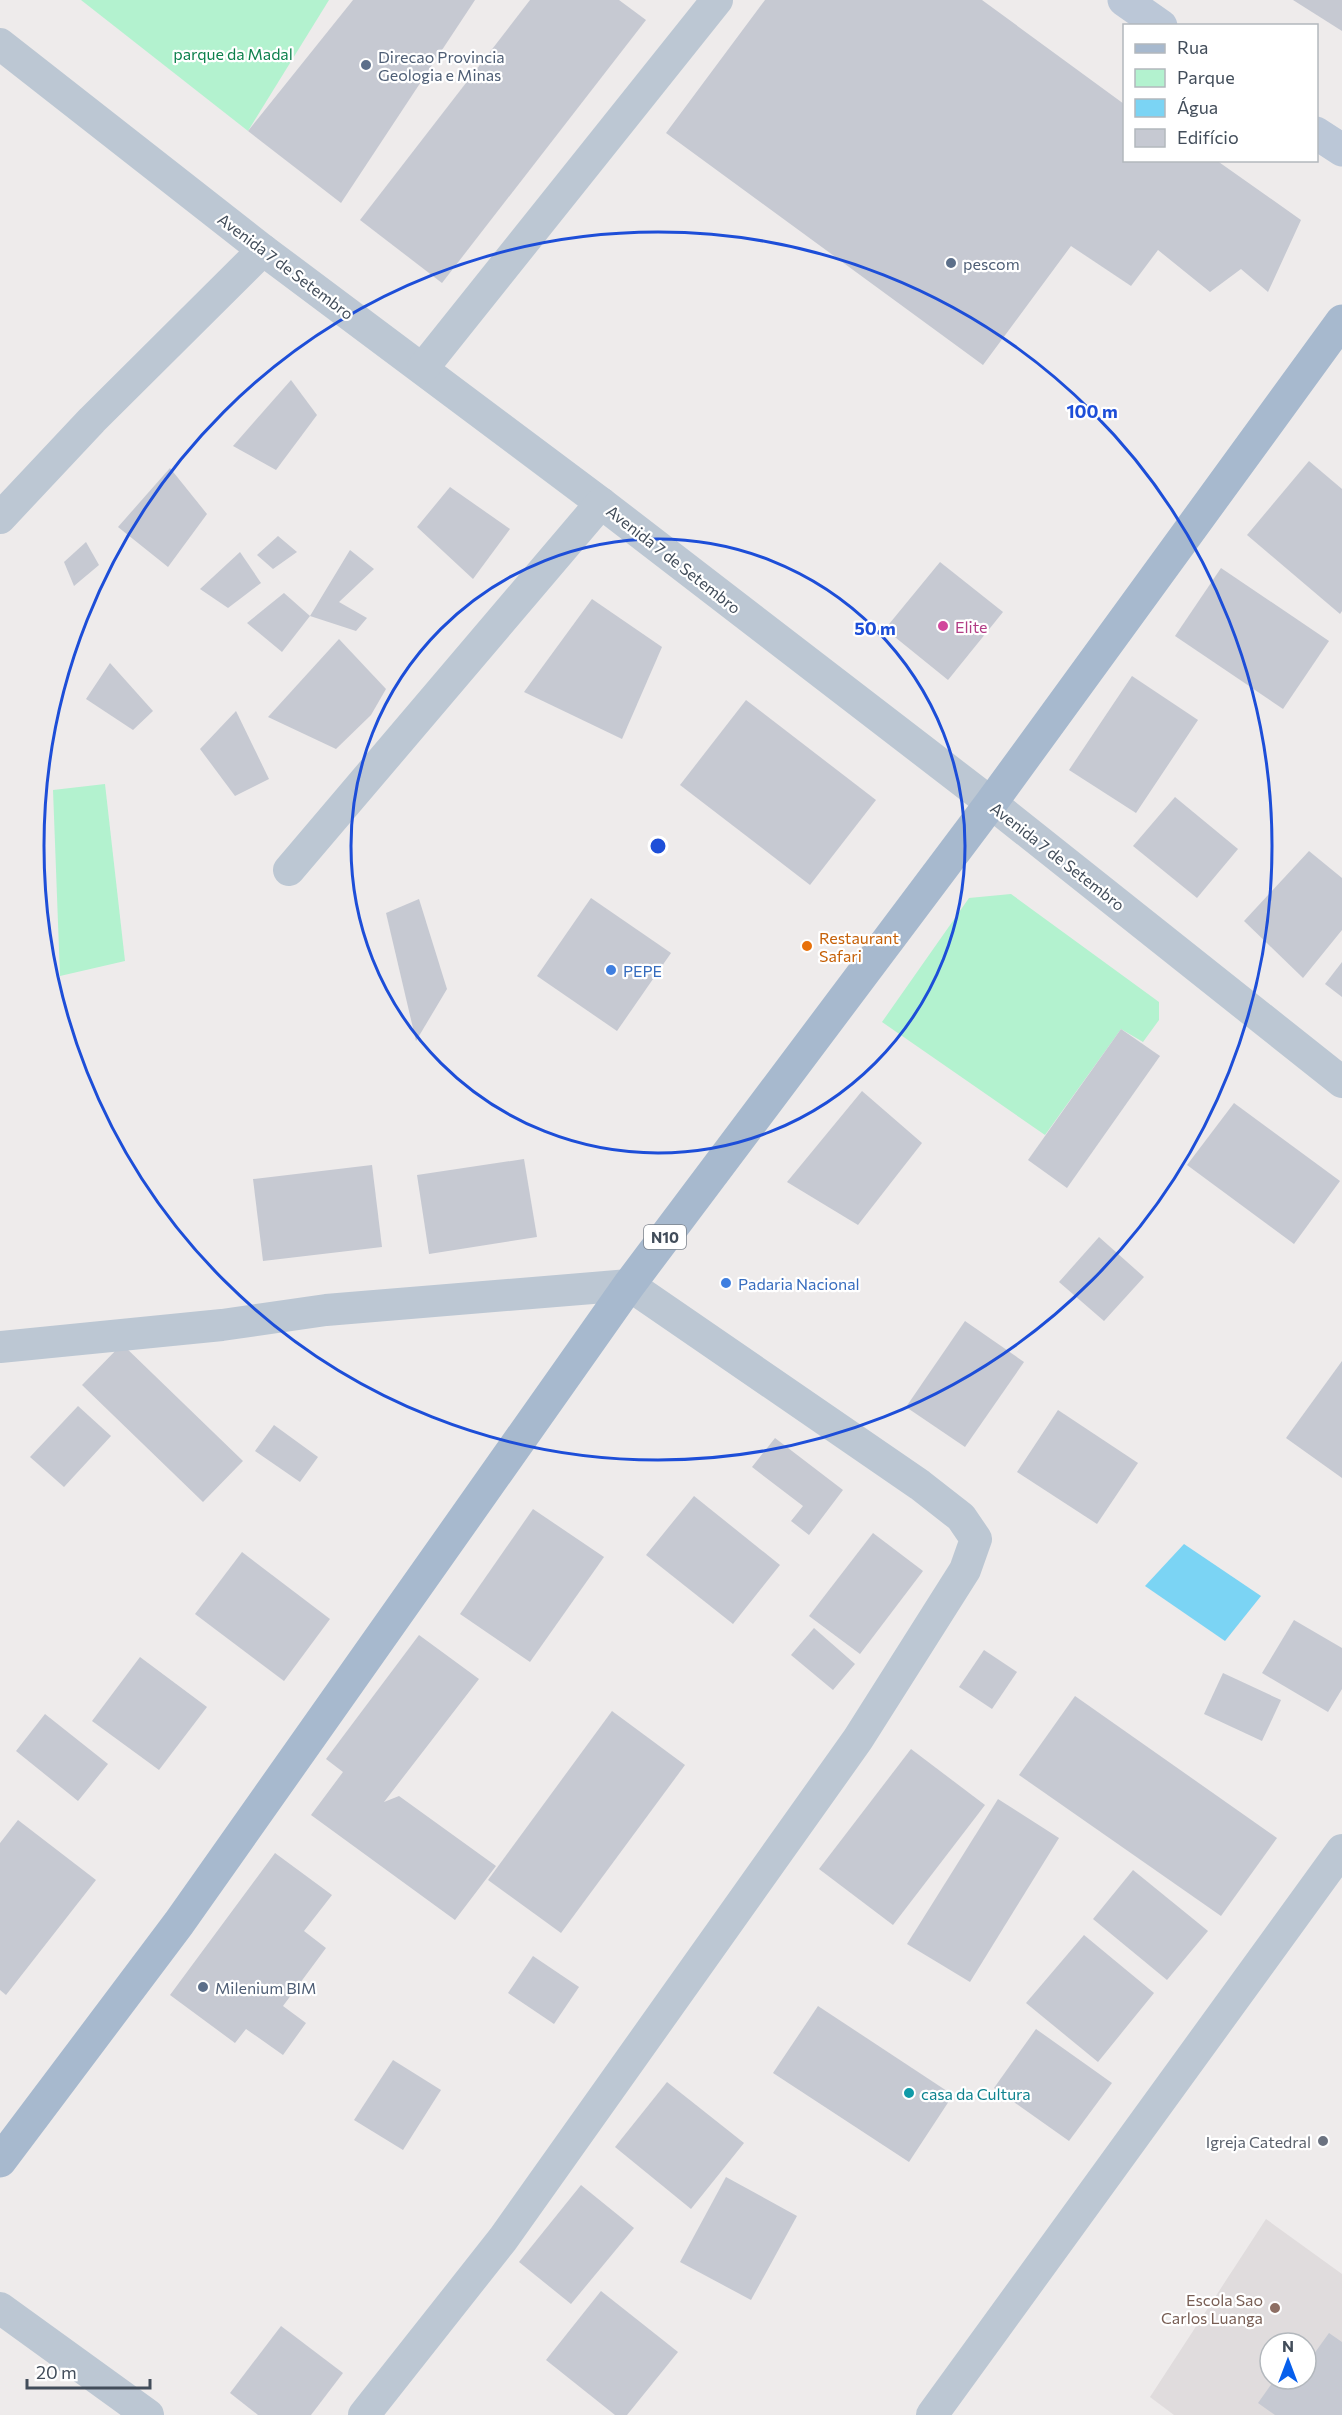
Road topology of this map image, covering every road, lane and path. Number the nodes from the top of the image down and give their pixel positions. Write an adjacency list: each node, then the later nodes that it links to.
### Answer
1 (717, 0): 9 (street)
2 (1124, 0): 3 (street)
3 (1158, 24)
4 (0, 44): 7 (street, Avenida 7 de Setembro)
5 (1318, 134): 6 (street)
6 (1342, 150)
7 (263, 250): 9 (street, Avenida 7 de Setembro); 11 (street)
8 (1342, 321): 12 (main road, N10)
9 (423, 368): 10 (street, Avenida 7 de Setembro)
10 (601, 503): 12 (street, Avenida 7 de Setembro); 13 (street)
11 (0, 518)
12 (991, 803): 14 (street, Avenida 7 de Setembro); 15 (main road, N10)
13 (289, 870)
14 (1342, 1082)
15 (629, 1285): 16 (street); 18 (main road, N10); 21 (street)
16 (0, 1347)
17 (1342, 1850): 22 (street)
18 (0, 2161)
19 (0, 2308): 20 (street)
20 (148, 2415)
21 (364, 2415)
22 (932, 2415)

